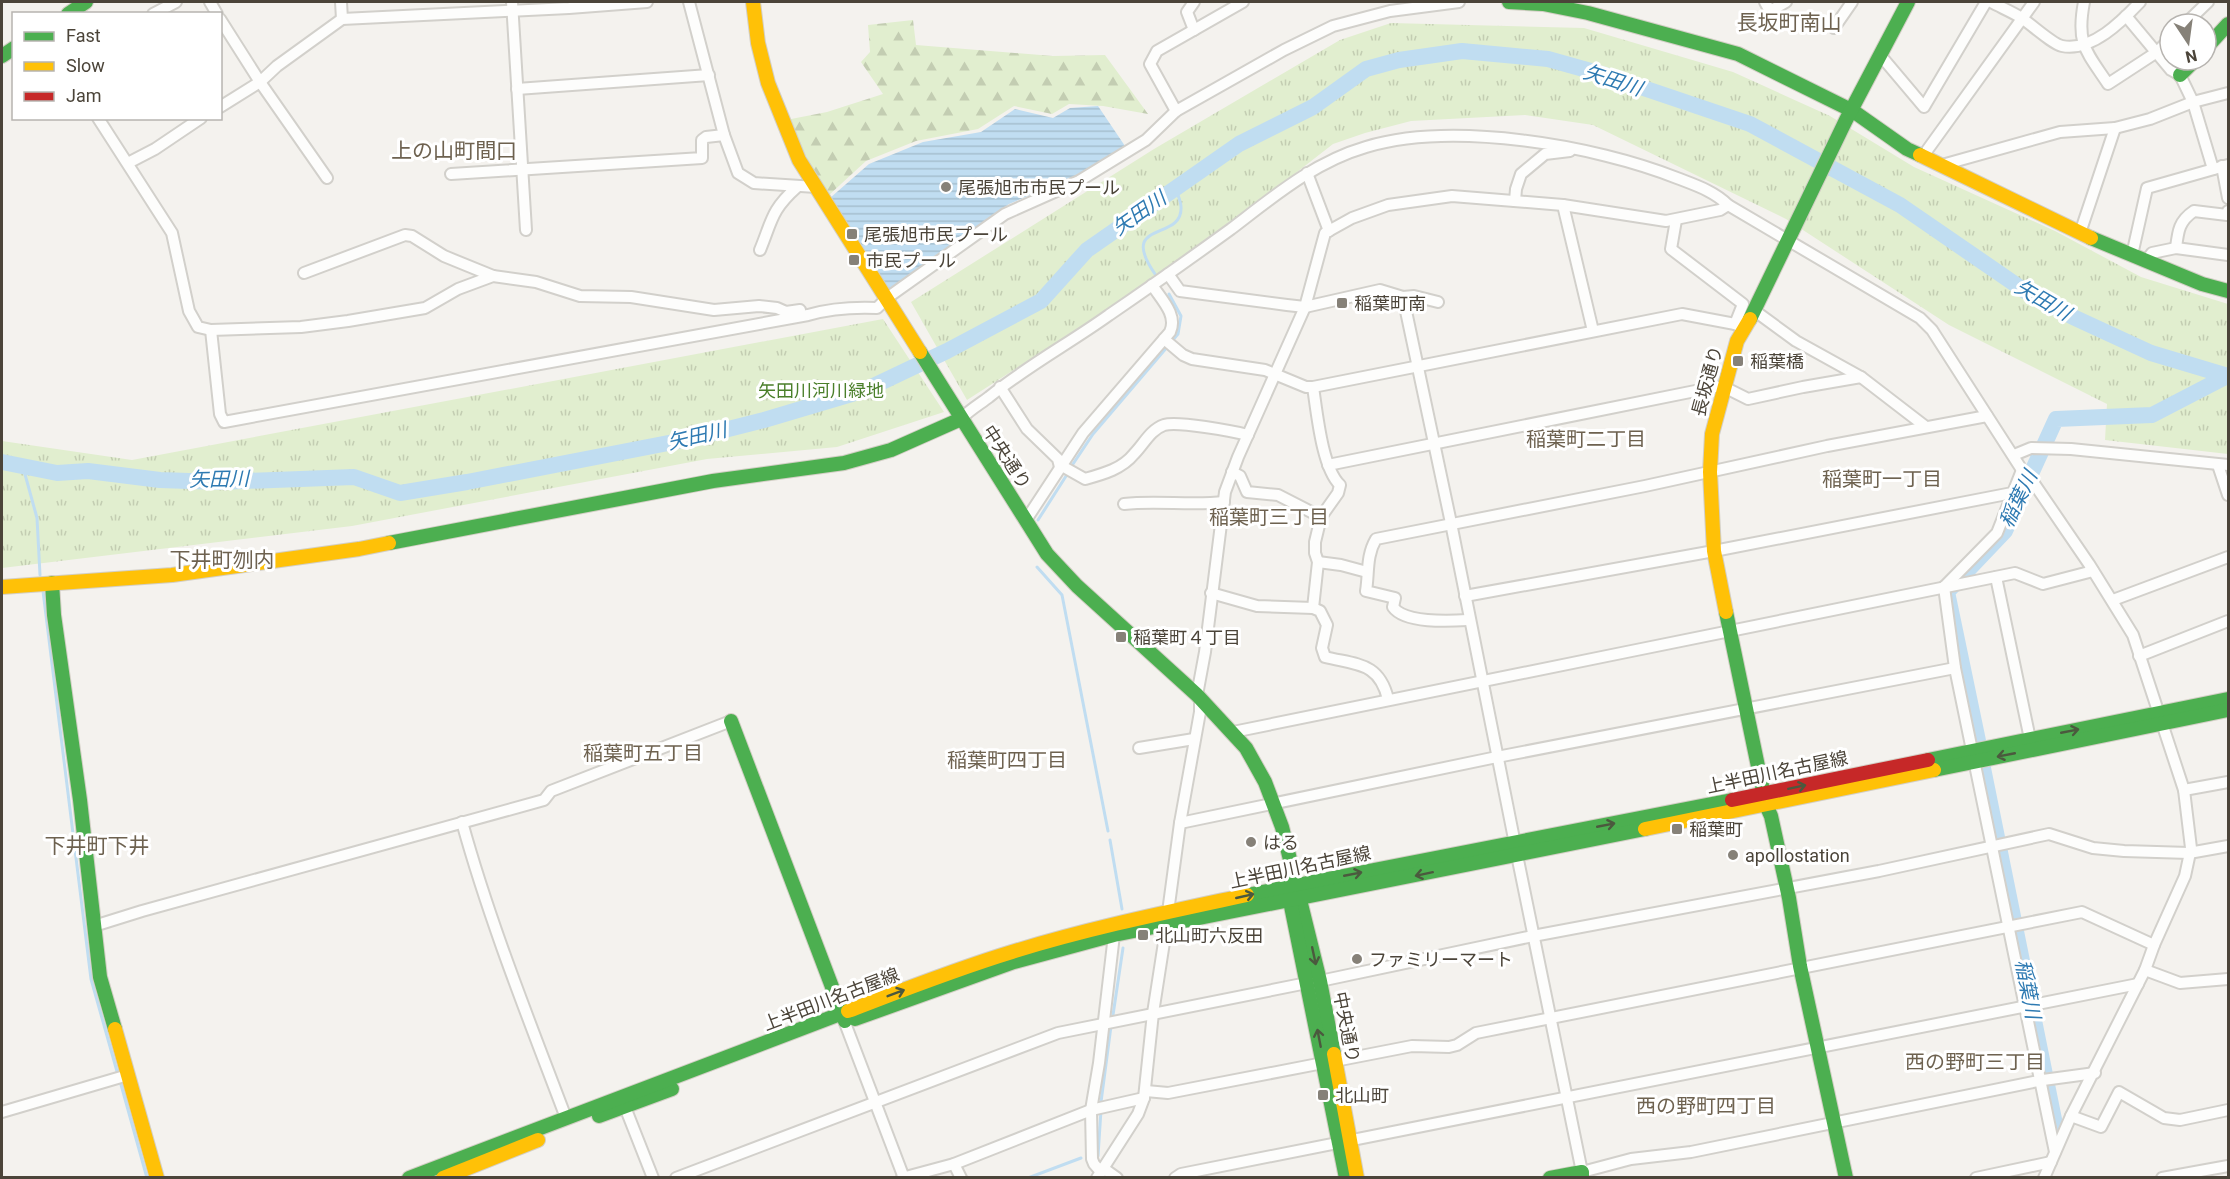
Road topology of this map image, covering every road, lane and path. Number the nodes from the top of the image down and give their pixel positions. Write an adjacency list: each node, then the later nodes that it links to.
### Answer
1 (86, 2): 20 (main road)
2 (176, 2): 21 (street)
3 (341, 2): 24 (street)
4 (647, 2): 19 (street)
5 (689, 2): 34 (street)
6 (753, 2): 57 (main road, 中央通り)
7 (1194, 2): 28 (street)
8 (1243, 2): 28 (street)
9 (1459, 2): 41 (street)
10 (1509, 2): 42 (main road)
11 (1765, 2): 12 (street)
12 (1786, 2)
13 (1852, 2): 27 (street)
14 (1908, 2): 32 (main road, 長坂通り)
15 (1988, 2): 23 (street); 32 (street)
16 (2034, 2): 23 (street)
17 (2084, 2): 30 (street)
18 (2140, 2): 22 (street)
19 (512, 6): 24 (street); 37 (street)
20 (71, 12)
21 (157, 12)
22 (2126, 16): 30 (street); 31 (street)
23 (2021, 17): 30 (street); 48 (street)
24 (342, 19): 36 (street)
25 (222, 22): 36 (street)
26 (2229, 24): 29 (main road)
27 (1834, 28)
28 (1194, 30): 41 (street)
29 (2218, 35)
30 (2083, 45): 31 (street)
31 (2157, 52): 35 (street)
32 (1881, 56): 42 (main road, 長坂通り)
33 (2183, 72): 35 (main road)
34 (709, 75): 37 (street); 46 (street)
35 (2180, 75): 39 (street)
36 (260, 82): 40 (street); 55 (street)
37 (517, 89): 52 (street)
38 (2229, 93): 39 (street)
39 (2193, 102): 45 (street); 51 (street)
40 (222, 106)
41 (1176, 111): 79 (street)
42 (1850, 116): 48 (main road); 67 (main road, 長坂通り)
43 (99, 120): 49 (street)
44 (198, 120): 49 (street)
45 (2115, 128): 50 (street); 66 (street)
46 (724, 135): 52 (street); 56 (street)
47 (1573, 148): 53 (street); 59 (street); 61 (street)
48 (1923, 156): 50 (main road)
49 (128, 164): 85 (street)
50 (1942, 165): 66 (main road)
51 (2222, 167): 58 (street); 70 (street)
52 (523, 170): 54 (street); 64 (street)
53 (1307, 173): 65 (street); 74 (street)
54 (451, 174)
55 (327, 178)
56 (797, 187): 57 (street); 69 (street)
57 (816, 187): 79 (main road, 中央通り)
58 (2229, 198)
59 (1515, 201): 60 (street); 65 (street)
60 (1563, 205): 63 (street); 86 (street)
61 (1728, 206): 63 (street); 67 (street)
62 (2229, 211): 68 (street)
63 (1676, 220): 84 (street)
64 (526, 230)
65 (1329, 231): 81 (street)
66 (2080, 233): 70 (main road)
67 (1789, 237): 83 (main road, 長坂通り); 95 (street)
68 (2176, 248): 71 (street); 72 (street)
69 (760, 250)
70 (2132, 255): 72 (main road)
71 (2229, 255)
72 (2146, 261): 77 (main road)
73 (304, 273): 75 (street)
74 (1168, 274): 76 (street); 81 (street)
75 (493, 276): 82 (street); 85 (street)
76 (1152, 285): 87 (street); 91 (street)
77 (2229, 291)
78 (1403, 297): 80 (street); 81 (street); 88 (street)
79 (887, 298): 82 (street); 94 (main road, 中央通り)
80 (1438, 302)
81 (1305, 307): 89 (street)
82 (826, 310): 85 (street)
83 (1755, 311): 84 (main road, 長坂通り); 90 (street)
84 (1740, 326): 86 (street); 93 (main road, 長坂通り)
85 (212, 330)
86 (1593, 331): 88 (street)
87 (1168, 343): 89 (street); 102 (street)
88 (1418, 366): 92 (street); 98 (street)
89 (1274, 373): 92 (street); 97 (street)
90 (1861, 377): 93 (street); 96 (street)
91 (1000, 387): 94 (street); 102 (street)
92 (1313, 387): 100 (street)
93 (1724, 387): 98 (street); 105 (main road, 長坂通り)
94 (959, 415): 111 (main road, 中央通り); 119 (main road)
95 (1987, 416): 96 (street); 99 (street)
96 (1926, 427): 105 (street)
97 (1248, 435): 102 (street); 104 (street)
98 (1434, 443): 100 (street); 112 (street)
99 (2014, 455): 101 (street); 103 (street)
100 (1328, 465): 110 (street)
101 (2223, 465): 107 (street)
102 (1065, 468): 111 (street)
103 (2023, 471): 106 (street); 116 (street)
104 (1232, 472): 108 (street); 110 (street)
105 (1710, 472): 112 (street); 113 (main road, 長坂通り)
106 (2012, 493): 113 (street); 120 (street)
107 (2229, 495)
108 (1224, 502): 109 (street); 122 (street)
109 (1124, 504)
110 (1321, 517): 115 (street)
111 (1026, 520): 132 (main road, 中央通り)
112 (1451, 524): 117 (street); 123 (street)
113 (1714, 551): 123 (street); 128 (main road, 長坂通り)
114 (2229, 557): 124 (street)
115 (1318, 561): 117 (street); 125 (street)
116 (2094, 571): 118 (street); 124 (street)
117 (1367, 572): 126 (street)
118 (1996, 577): 120 (street); 141 (street)
119 (52, 583): 121 (main road); 160 (main road)
120 (1950, 586): 128 (street); 130 (street)
121 (2, 587)
122 (1211, 592): 125 (street); 132 (street)
123 (1465, 596): 126 (street)
124 (2113, 600): 129 (street)
125 (1313, 608): 133 (street)
126 (1470, 620): 131 (street)
127 (2229, 621): 129 (street)
128 (1729, 633): 131 (street); 135 (main road, 長坂通り)
129 (2139, 656): 137 (street)
130 (1955, 668): 135 (street); 143 (street)
131 (1481, 681): 133 (street); 144 (street)
132 (1198, 697): 139 (main road, 中央通り); 140 (street)
133 (1388, 699): 139 (street)
134 (2229, 699): 137 (main road, 上半田川名古屋線)
135 (1746, 710): 144 (street); 147 (main road, 長坂通り)
136 (2229, 711): 137 (main road, 上半田川名古屋線)
137 (2159, 718): 141 (main road, 上半田川名古屋線, one-way to 137); 143 (main road, 上半田川名古屋線, one-way to 143); 146 (street)
138 (731, 721): 149 (street); 171 (main road)
139 (1233, 732): 148 (main road, 中央通り)
140 (1194, 739): 142 (street); 150 (street)
141 (2030, 739): 143 (main road, 上半田川名古屋線)
142 (1139, 748)
143 (1972, 756): 147 (main road, 上半田川名古屋線); 151 (street)
144 (1497, 758): 148 (street); 153 (street)
145 (2229, 782): 146 (street)
146 (2184, 790): 154 (street)
147 (1765, 799): 153 (main road, 上半田川名古屋線); 156 (main road, 長坂通り)
148 (1274, 803): 150 (street); 155 (main road, 中央通り)
149 (462, 822): 160 (street); 187 (street)
150 (1180, 823): 158 (street)
151 (1996, 844): 154 (street); 156 (street); 159 (street)
152 (2229, 846): 154 (street)
153 (1516, 850): 155 (main road, 上半田川名古屋線, one-way to 153); 157 (main road, 上半田川名古屋線, one-way to 157); 162 (street)
154 (2189, 853): 163 (street)
155 (1295, 885): 157 (main road, 中央通り); 158 (main road, 上半田川名古屋線, one-way to 155)
156 (1786, 887): 162 (street); 164 (main road, 長坂通り)
157 (1296, 900): 158 (main road, 上半田川名古屋線); 167 (main road, 中央通り)
158 (1167, 918): 161 (main road, 上半田川名古屋線); 170 (street); 171 (main road, 上半田川名古屋線, one-way to 158)
159 (2013, 925): 163 (street); 164 (street); 169 (street)
160 (94, 926): 177 (main road)
161 (1114, 935): 171 (main road, 上半田川名古屋線); 173 (street)
162 (1533, 936): 167 (street); 172 (street)
163 (2154, 945): 165 (street)
164 (1800, 966): 172 (street); 174 (main road, 長坂通り)
165 (2145, 970): 166 (street); 168 (street)
166 (2229, 979)
167 (1313, 982): 170 (street); 175 (main road, 中央通り)
168 (2138, 984): 169 (street); 176 (street)
169 (2029, 1004): 174 (street); 178 (street)
170 (1153, 1013): 173 (street); 179 (street)
171 (844, 1018): 181 (street); 182 (main road, 上半田川名古屋線); 187 (main road, 上半田川名古屋線)
172 (1550, 1018): 175 (street); 180 (street)
173 (1104, 1023): 181 (street); 183 (street)
174 (1818, 1048): 180 (street); 188 (main road, 長坂通り)
175 (1329, 1062): 179 (street); 189 (main road, 中央通り)
176 (2095, 1073): 178 (street); 186 (street)
177 (123, 1077): 185 (street); 197 (main road)
178 (2045, 1080): 188 (street); 190 (street)
179 (1145, 1095): 183 (street); 194 (street)
180 (1566, 1098): 189 (street); 195 (street)
181 (876, 1101): 196 (street); 200 (street)
182 (625, 1107): 193 (main road, 上半田川名古屋線); 199 (street)
183 (1091, 1110): 191 (street); 194 (street)
184 (2229, 1110): 186 (street)
185 (2, 1112)
186 (2071, 1116): 190 (street)
187 (566, 1118): 193 (main road, 上半田川名古屋線)
188 (1836, 1124): 195 (street); 207 (main road, 長坂通り)
189 (1344, 1141): 203 (street); 204 (main road, 中央通り); 205 (main road, 中央通り)
190 (2053, 1158): 208 (street); 209 (street)
191 (954, 1164): 196 (street); 201 (street)
192 (2229, 1166): 210 (street)
193 (451, 1172): 198 (main road, 上半田川名古屋線)
194 (1100, 1172): 202 (street)
195 (1582, 1174): 206 (main road)
196 (904, 1177)
197 (157, 1178)
198 (409, 1178)
199 (653, 1178)
200 (676, 1178)
201 (961, 1178)
202 (1116, 1178)
203 (1175, 1178)
204 (1346, 1178)
205 (1356, 1178)
206 (1550, 1178)
207 (1846, 1178)
208 (1976, 1178)
209 (2044, 1178)
210 (2162, 1178)

